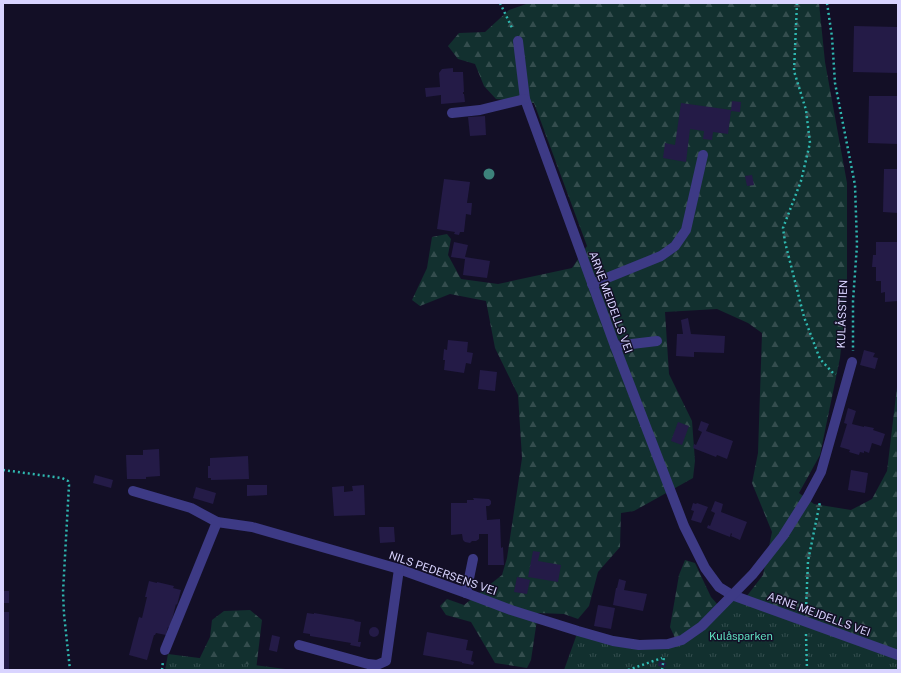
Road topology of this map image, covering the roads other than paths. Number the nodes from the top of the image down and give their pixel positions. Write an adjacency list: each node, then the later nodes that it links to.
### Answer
1 (518, 41): 2 (street, ARNE MEIDELLS VEI)
2 (525, 99): 3 (street); 5 (street, ARNE MEIDELLS VEI)
3 (452, 113)
4 (703, 155): 5 (street)
5 (592, 284): 7 (street, ARNE MEIDELLS VEI)
6 (657, 341): 7 (street)
7 (614, 346): 14 (street, ARNE MEIDELLS VEI)
8 (852, 362): 14 (street, KULÅSSTIEN)
9 (133, 491): 10 (street, NILS PEDERSENS VEI)
10 (217, 522): 12 (street, NILS PEDERSENS VEI); 16 (street)
11 (473, 559): 13 (street)
12 (399, 569): 13 (street, NILS PEDERSENS VEI); 15 (street)
13 (466, 593): 14 (street, NILS PEDERSENS VEI)
14 (732, 594): 17 (street, ARNE MEJDELLS VEI)
15 (299, 645)
16 (165, 650)
17 (898, 655)

